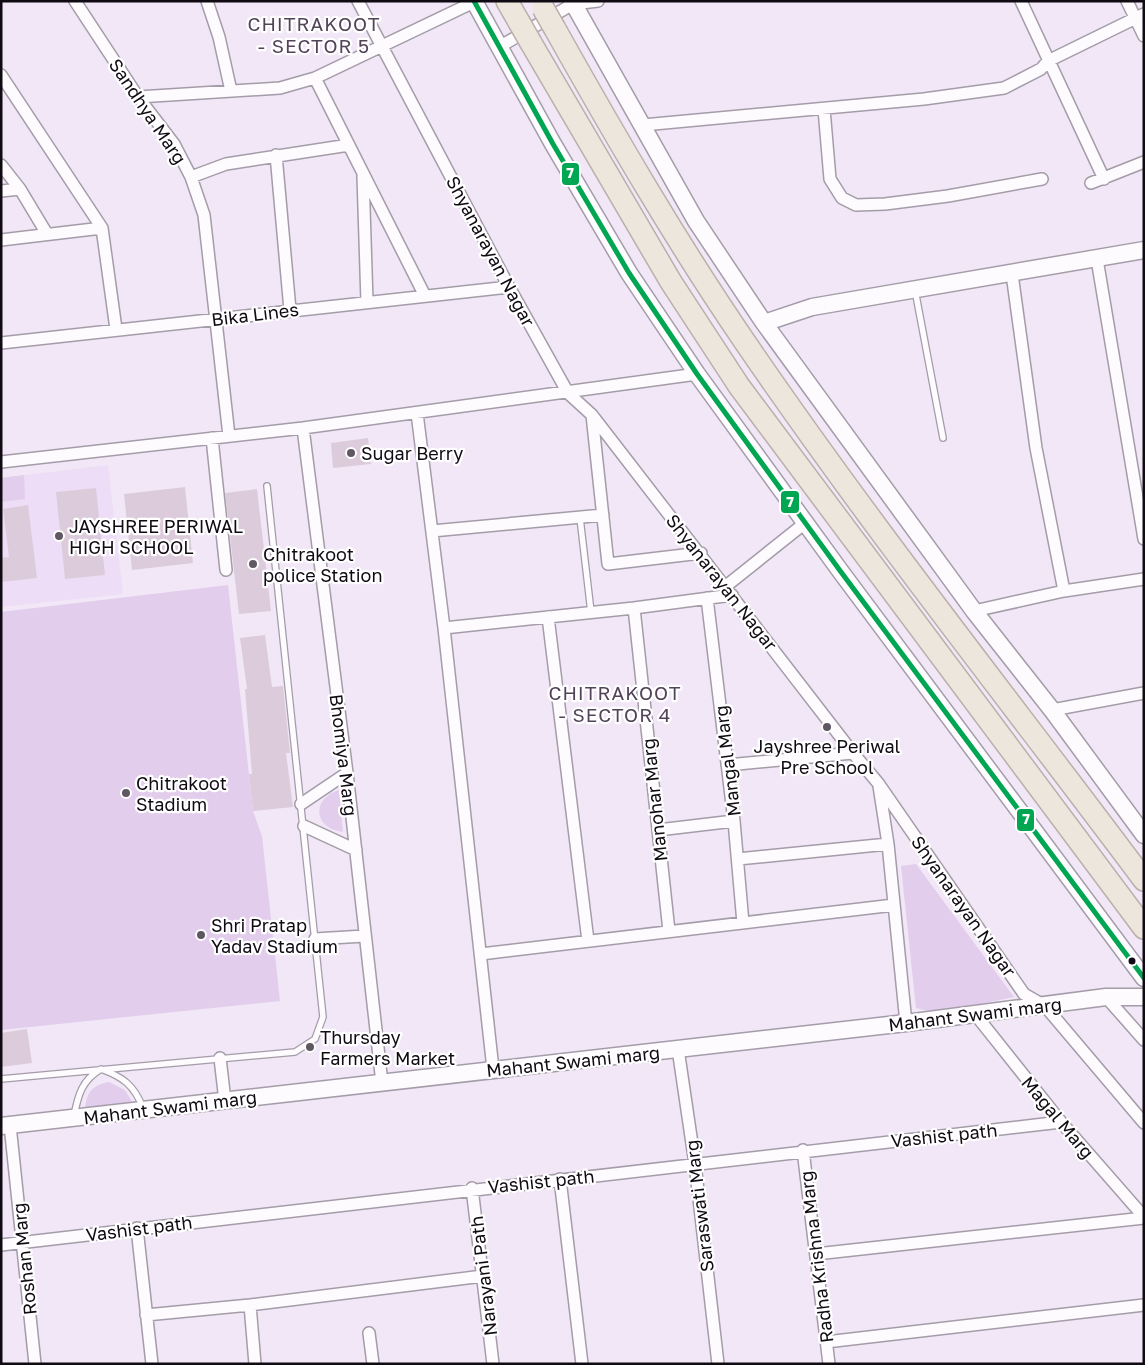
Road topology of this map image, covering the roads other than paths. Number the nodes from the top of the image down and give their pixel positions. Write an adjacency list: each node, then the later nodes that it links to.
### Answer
1 (75, 1): 19 (street, Sandhya Marg)
2 (208, 1): 18 (street)
3 (358, 1): 13 (street, Shyanarayan Nagar)
4 (508, 1): 91 (highway, bridge)
5 (598, 1): 9 (street)
6 (1021, 1): 15 (street)
7 (1127, 1): 11 (street)
8 (474, 2): 13 (street); 14 (street)
9 (573, 3): 14 (street); 21 (street)
10 (541, 5): 88 (highway, bridge)
11 (1139, 16): 12 (street); 15 (street)
12 (1144, 36)
13 (383, 45): 16 (street); 39 (street, Shyanarayan Nagar)
14 (499, 47): 48 (street)
15 (1048, 61): 20 (street); 29 (street)
16 (314, 78): 18 (street); 22 (street)
17 (3, 82): 33 (street)
18 (232, 90): 19 (street)
19 (138, 97): 27 (street, Sandhya Marg)
20 (824, 109): 21 (street); 28 (street)
21 (643, 125): 45 (street)
22 (349, 146): 23 (street); 26 (street)
23 (276, 155): 27 (street); 43 (street)
24 (1144, 162): 29 (street)
25 (1, 165): 31 (street)
26 (363, 172): 41 (street); 42 (street)
27 (191, 177): 44 (street, Sandhya Marg)
28 (1042, 179)
29 (1104, 179): 30 (street)
30 (1091, 183)
31 (20, 189): 32 (street); 34 (street)
32 (1, 191)
33 (102, 228): 34 (street); 46 (street)
34 (47, 234): 35 (street)
35 (1, 240)
36 (1144, 250): 37 (street)
37 (1097, 259): 38 (street); 62 (street)
38 (1012, 274): 40 (street); 67 (street)
39 (509, 287): 41 (street, Bika Lines); 49 (street, Shyanarayan Nagar)
40 (915, 290): 45 (street); 55 (lane)
41 (425, 296): 42 (street, Bika Lines)
42 (367, 302): 43 (street, Bika Lines)
43 (290, 310): 44 (street, Bika Lines)
44 (216, 319): 46 (street, Bika Lines); 53 (street, Sandhya Marg)
45 (764, 323): 70 (street)
46 (116, 329): 47 (street, Bika Lines)
47 (1, 343)
48 (698, 374): 49 (street); 60 (street)
49 (568, 393): 50 (street); 51 (street, Shyanarayan Nagar)
50 (417, 413): 52 (street); 61 (street)
51 (592, 415): 58 (street); 63 (street, Shyanarayan Nagar)
52 (303, 428): 53 (street); 78 (street, Bhomiya Marg)
53 (229, 436): 54 (street)
54 (212, 438): 56 (street); 64 (street)
55 (943, 438)
56 (1, 462)
57 (267, 486): 80 (lane)
58 (603, 515): 59 (street); 63 (street)
59 (580, 518): 61 (street); 71 (lane)
60 (805, 522): 66 (street); 97 (street)
61 (432, 532): 73 (street)
62 (1144, 540)
63 (700, 554): 66 (street, Shyanarayan Nagar)
64 (226, 570)
65 (1144, 579): 67 (street)
66 (729, 591): 68 (street); 76 (street, Shyanarayan Nagar)
67 (1064, 591): 70 (street)
68 (707, 598): 69 (street); 77 (street, Mangal Marg)
69 (634, 608): 71 (street); 83 (street, Manohar Marg)
70 (974, 611): 75 (street)
71 (591, 613): 72 (street)
72 (548, 617): 73 (street); 95 (street)
73 (444, 628): 96 (street)
74 (1144, 694): 75 (street)
75 (1052, 710): 84 (street)
76 (853, 754): 77 (street); 79 (street, Shyanarayan Nagar)
77 (727, 765): 81 (street, Mangal Marg)
78 (347, 773): 80 (street); 86 (street, Bhomiya Marg)
79 (878, 782): 85 (street); 100 (street, Shyanarayan Nagar)
80 (301, 804): 82 (lane)
81 (734, 821): 83 (street); 87 (street, Mangal Marg)
82 (304, 826): 86 (street); 94 (lane)
83 (658, 830): 92 (street, Manohar Marg)
84 (1144, 835)
85 (888, 844): 87 (street); 89 (street)
86 (356, 850): 93 (street, Bhomiya Marg)
87 (738, 859): 90 (street, Mangal Marg)
88 (1144, 880)
89 (894, 905): 90 (street); 102 (street)
90 (743, 923): 92 (street)
91 (1144, 928)
92 (669, 931): 95 (street)
93 (364, 936): 94 (street); 109 (street, Bhomiya Marg)
94 (315, 939): 105 (lane)
95 (588, 941): 96 (street)
96 (481, 954): 107 (street)
97 (1144, 978)
98 (1106, 997): 99 (street, Mahant Swami marg); 100 (street, Mahant Swami marg); 103 (street)
99 (1144, 997)
100 (1045, 1006): 101 (street, Mahant Swami marg); 114 (street, Shyanarayan Nagar)
101 (975, 1014): 102 (street, Mahant Swami marg); 113 (street, Magal Marg)
102 (906, 1023): 104 (street, Mahant Swami marg)
103 (1144, 1040)
104 (678, 1049): 107 (street, Mahant Swami marg); 117 (street, Saraswati Marg)
105 (220, 1058): 106 (lane); 110 (street)
106 (101, 1068): 108 (lane); 111 (lane); 112 (lane)
107 (494, 1069): 109 (street, Mahant Swami marg)
108 (1, 1080)
109 (382, 1083): 110 (street, Mahant Swami marg)
110 (225, 1101): 111 (street, Mahant Swami marg)
111 (144, 1110): 112 (street, Mahant Swami marg)
112 (74, 1119): 115 (street, Mahant Swami marg)
113 (1061, 1122): 116 (street, Vashist path); 120 (street, Magal Marg)
114 (1144, 1123)
115 (6, 1126): 122 (street, Roshan Marg)
116 (803, 1150): 117 (street, Vashist path); 124 (street, Radha Krishna Marg)
117 (696, 1164): 118 (street, Vashist path); 137 (street, Saraswati Marg)
118 (560, 1179): 119 (street, Vashist path); 136 (street)
119 (472, 1188): 121 (street, Vashist path); 125 (street, Narayani Path)
120 (1144, 1217): 124 (street)
121 (138, 1228): 122 (street, Vashist path); 128 (street)
122 (22, 1242): 123 (street, Vashist path); 131 (street, Roshan Marg)
123 (1, 1244)
124 (816, 1254): 130 (street, Radha Krishna Marg)
125 (483, 1276): 126 (street); 135 (street, Narayani Path)
126 (250, 1305): 128 (street); 133 (street)
127 (1144, 1305): 130 (street)
128 (146, 1315): 132 (street)
129 (369, 1333): 134 (street)
130 (826, 1342): 138 (street, Radha Krishna Marg)
131 (35, 1364)
132 (152, 1364)
133 (255, 1364)
134 (373, 1364)
135 (493, 1364)
136 (582, 1364)
137 (718, 1364)
138 (829, 1364)

